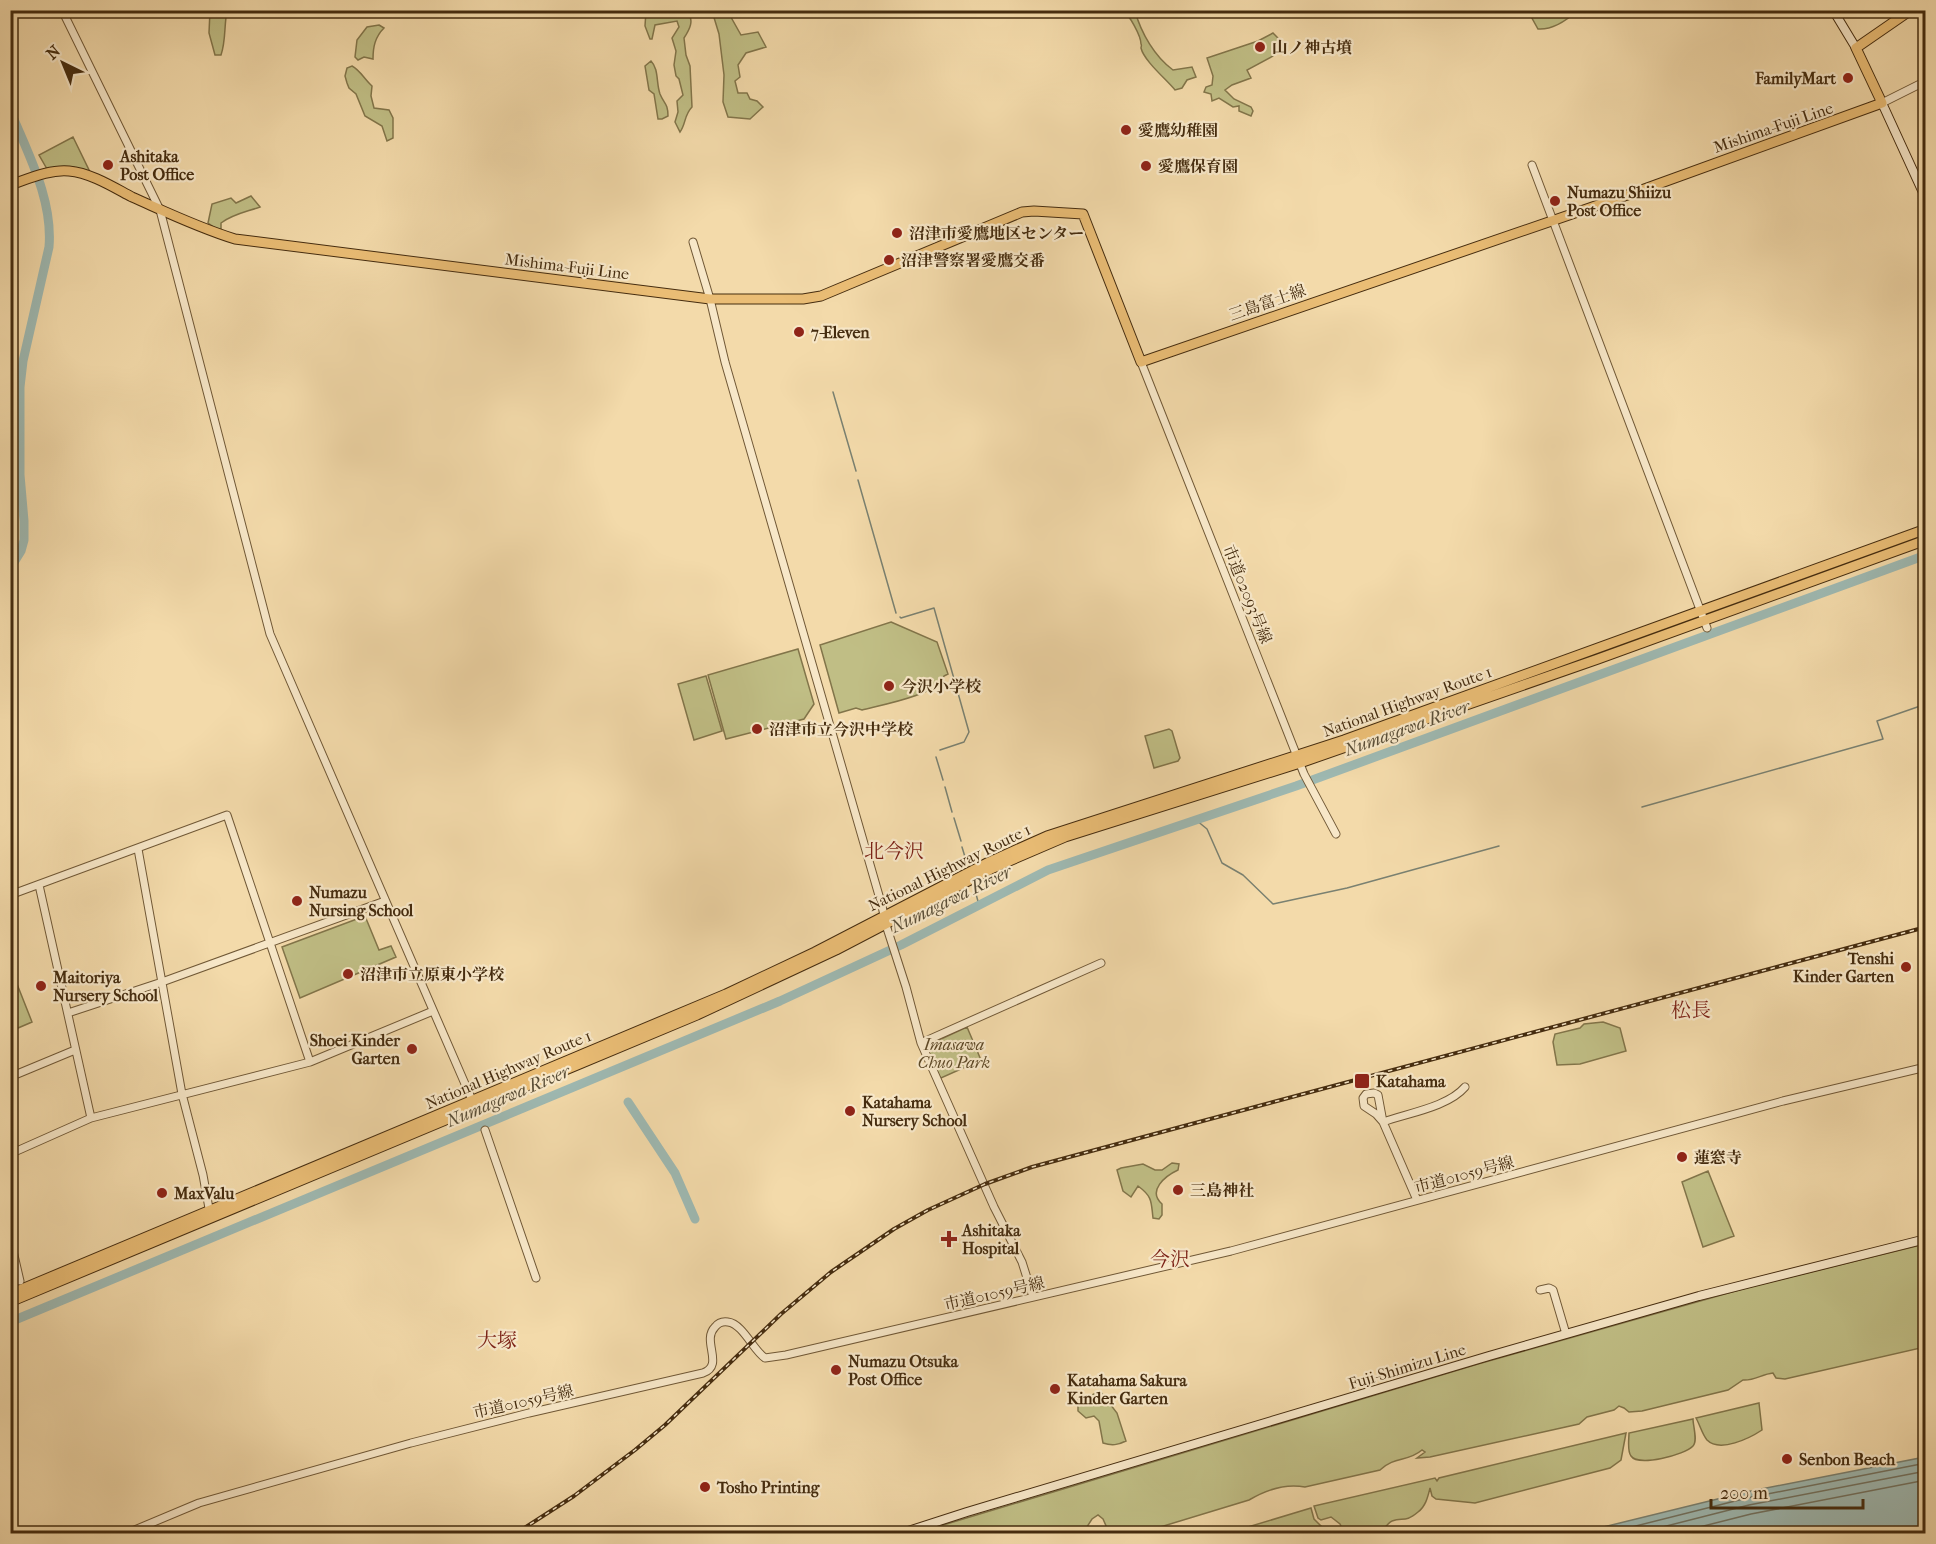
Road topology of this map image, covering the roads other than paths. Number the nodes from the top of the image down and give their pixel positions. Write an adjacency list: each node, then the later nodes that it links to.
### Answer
1 (62, 10): 10 (street)
2 (1833, 10): 4 (main road)
3 (1911, 10): 4 (main road)
4 (1856, 48): 6 (main road)
5 (1926, 81): 6 (street)
6 (1882, 104): 9 (main road); 11 (main road, Mishima-Fuji Line)
7 (1532, 165): 11 (street)
8 (10, 185): 10 (main road, Mishima-Fuji Line)
9 (1926, 199)
10 (160, 210): 13 (main road, Mishima-Fuji Line); 24 (street)
11 (1553, 220): 14 (main road, 三島富士線); 17 (street)
12 (693, 242): 13 (street)
13 (710, 299): 14 (main road); 25 (street)
14 (1142, 362): 19 (street, 市道02093号線)
15 (1926, 529): 17 (main road, National Highway Route 1)
16 (1926, 540): 18 (main road, National Highway Route 1)
17 (1700, 610): 18 (street); 19 (main road, National Highway Route 1)
18 (1706, 625): 19 (main road, National Highway Route 1)
19 (1299, 760): 20 (street, 市道02093号線); 25 (main road, National Highway Route 1)
20 (1336, 834)
21 (138, 849): 22 (street); 26 (street); 28 (street)
22 (39, 885): 23 (street); 30 (street)
23 (10, 895)
24 (385, 901): 26 (street); 29 (street)
25 (885, 920): 31 (street); 38 (main road, National Highway Route 1); 43 (main road, National Highway Route 1)
26 (269, 943): 28 (street); 33 (street)
27 (1101, 963): 31 (street)
28 (162, 982): 30 (street); 37 (street)
29 (434, 1011): 33 (street); 38 (street)
30 (68, 1013): 32 (street)
31 (921, 1043): 50 (street)
32 (75, 1050): 35 (street); 39 (street)
33 (310, 1062): 37 (street)
34 (1926, 1067): 42 (street, 市道01059号線)
35 (10, 1077)
36 (1466, 1087): 42 (street)
37 (182, 1094): 39 (street); 43 (street)
38 (472, 1100): 43 (main road, National Highway Route 1)
39 (91, 1118): 41 (street)
40 (485, 1130): 46 (street)
41 (10, 1154)
42 (1417, 1200): 50 (street, 市道01059号線)
43 (210, 1214): 49 (main road, National Highway Route 1); 51 (main road, National Highway Route 1)
44 (10, 1238): 47 (street)
45 (1926, 1239): 52 (main road, Fuji-Shimizu Line)
46 (536, 1278)
47 (20, 1281)
48 (1540, 1290): 52 (street)
49 (10, 1294)
50 (1033, 1297): 53 (street, 市道01059号線)
51 (10, 1302)
52 (1566, 1334): 54 (main road, Fuji-Shimizu Line)
53 (125, 1533)
54 (899, 1533)

